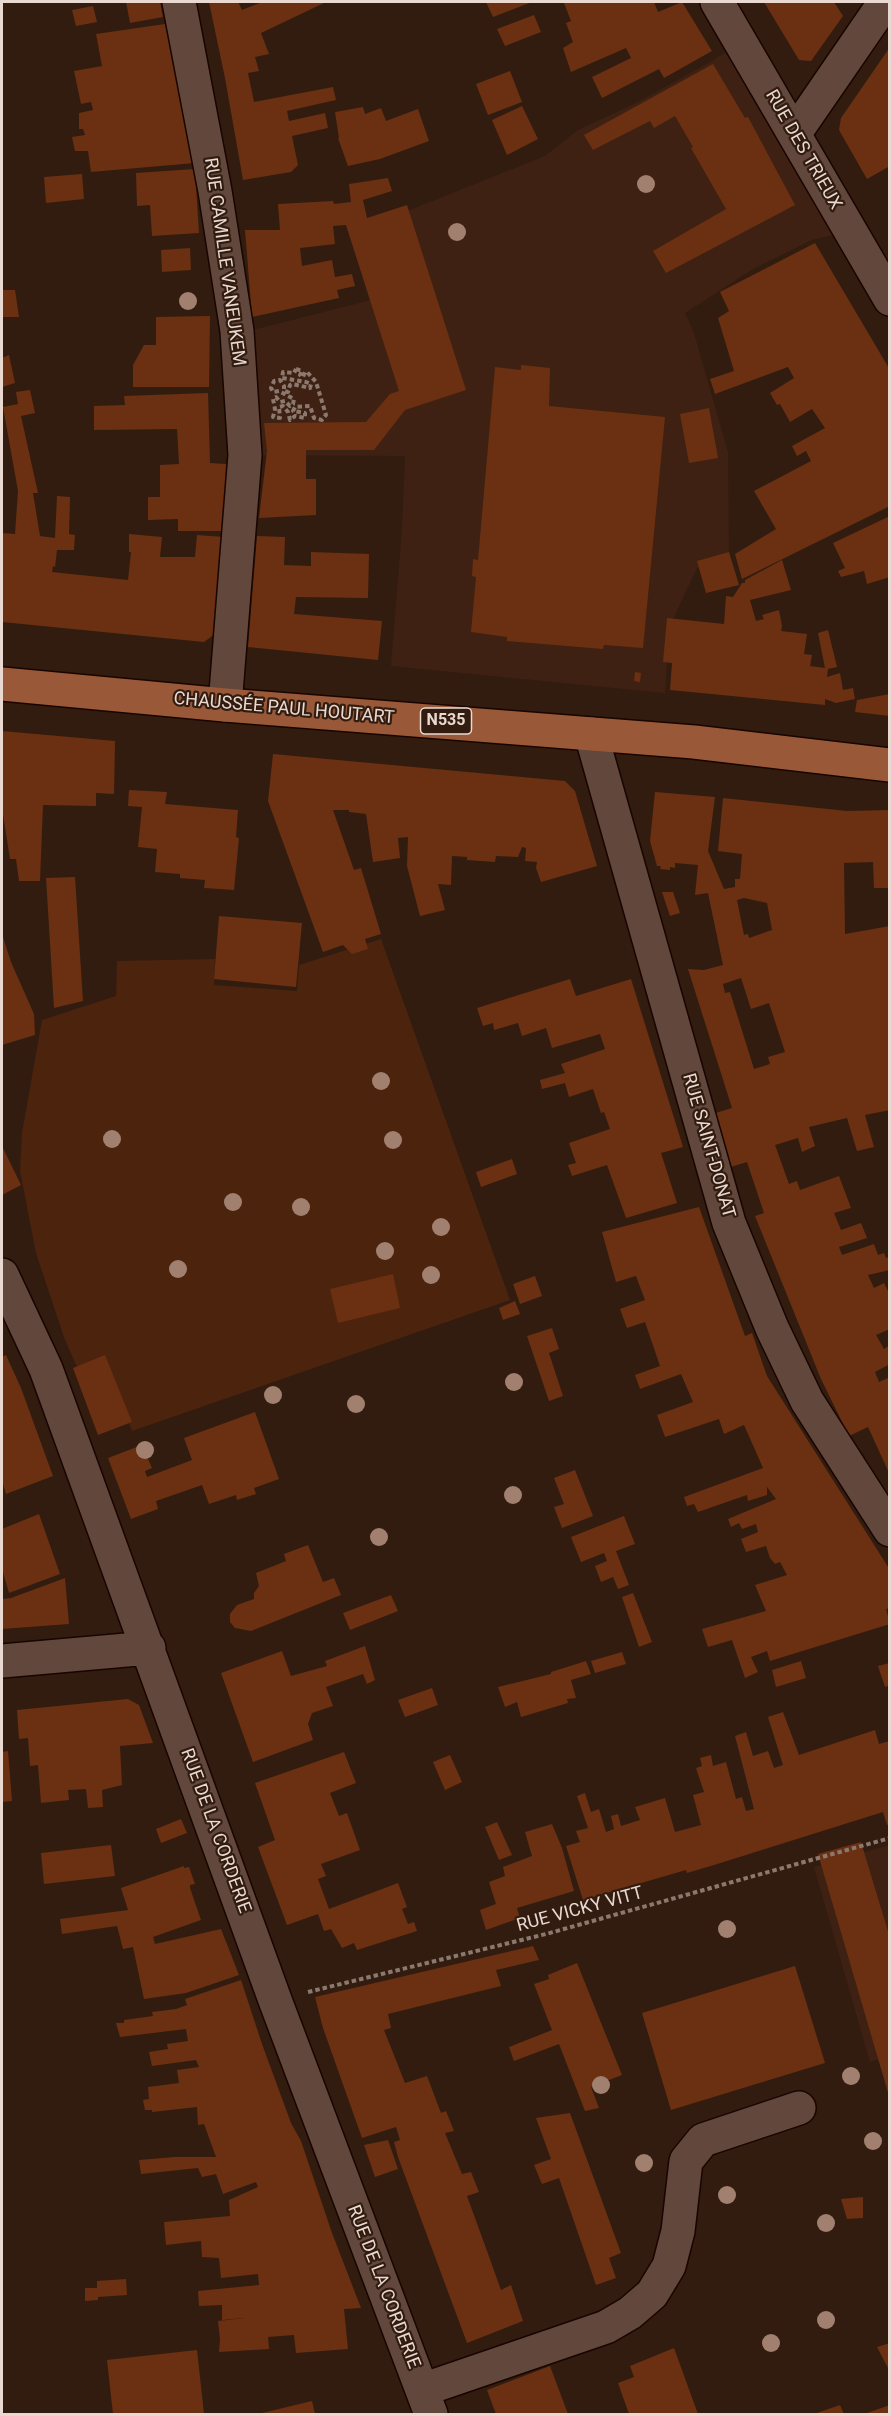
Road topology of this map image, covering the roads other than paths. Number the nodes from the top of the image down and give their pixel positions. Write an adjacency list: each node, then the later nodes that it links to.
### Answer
1 (179, 2): 7 (street, RUE CAMILLE VANEUKEM)
2 (717, 2): 4 (street, RUE DES TRIEUX)
3 (885, 2): 4 (street)
4 (795, 133): 5 (street, RUE DES TRIEUX)
5 (890, 299)
6 (2, 684): 7 (main road, CHAUSSÉE PAUL HOUTART / N535)
7 (225, 705): 8 (main road, CHAUSSÉE PAUL HOUTART / N535)
8 (591, 734): 9 (main road, CHAUSSÉE PAUL HOUTART / N535); 11 (street, RUE SAINT-DONAT)
9 (890, 765)
10 (2, 1275): 12 (street, RUE DE LA CORDERIE)
11 (890, 1530)
12 (149, 1648): 13 (street); 15 (street, RUE DE LA CORDERIE)
13 (2, 1661)
14 (800, 2108): 15 (street, RUE DE LA CORDERIE)
15 (427, 2402)

